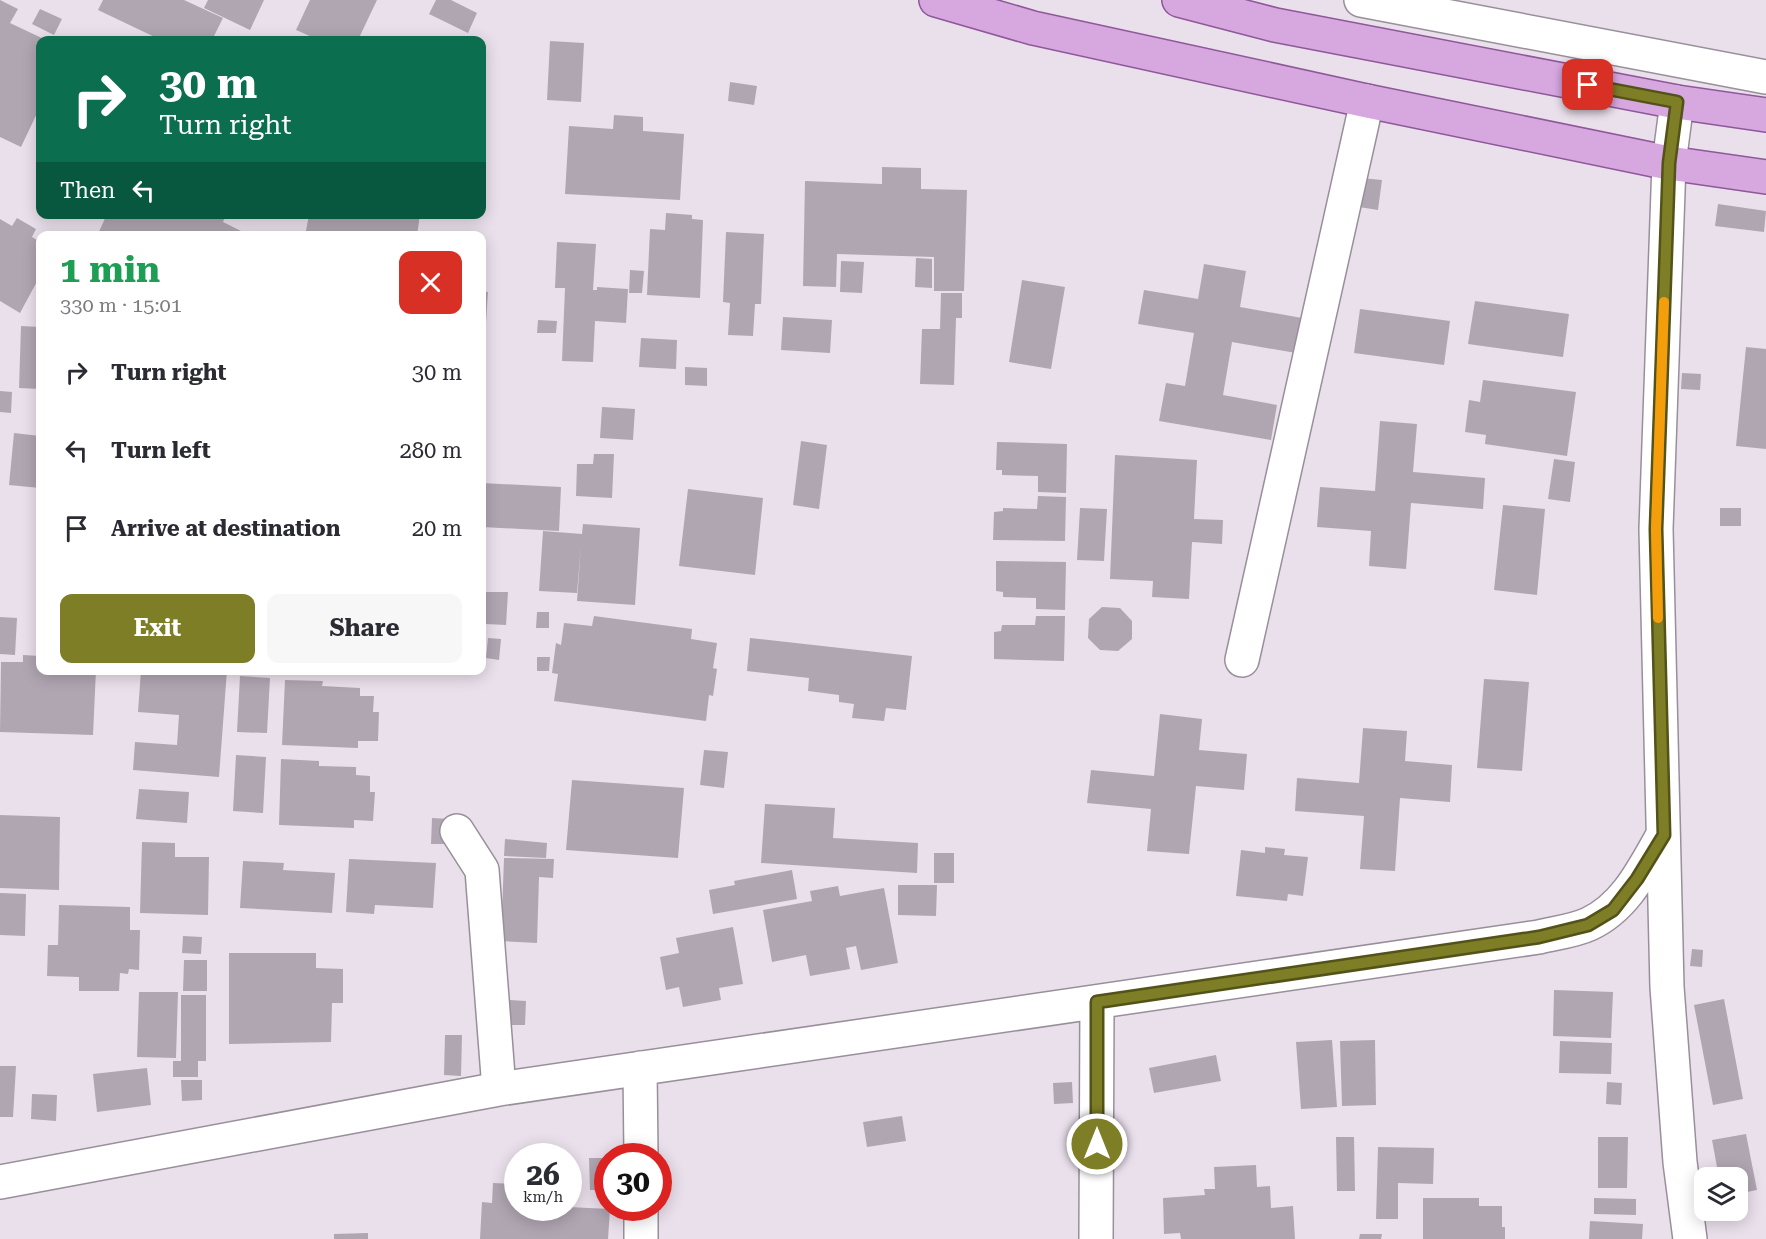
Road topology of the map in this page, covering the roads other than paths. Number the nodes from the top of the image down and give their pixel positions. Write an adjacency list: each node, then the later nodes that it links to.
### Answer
1 (936, 0): 5 (main road)
2 (1179, 0): 6 (main road)
3 (1361, 0): 4 (street)
4 (1766, 76)
5 (1367, 101): 8 (main road); 10 (street)
6 (1677, 102): 7 (main road); 8 (street)
7 (1766, 115)
8 (1669, 163): 9 (main road); 12 (street)
9 (1766, 177)
10 (1242, 660)
11 (457, 831): 15 (street)
12 (1664, 835): 13 (street); 21 (street)
13 (1097, 1002): 14 (street); 20 (street)
14 (640, 1068): 15 (street); 16 (street)
15 (499, 1089): 17 (street)
16 (641, 1143)
17 (0, 1182)
18 (641, 1221): 19 (street)
19 (641, 1239)
20 (1096, 1239)
21 (1690, 1239)

